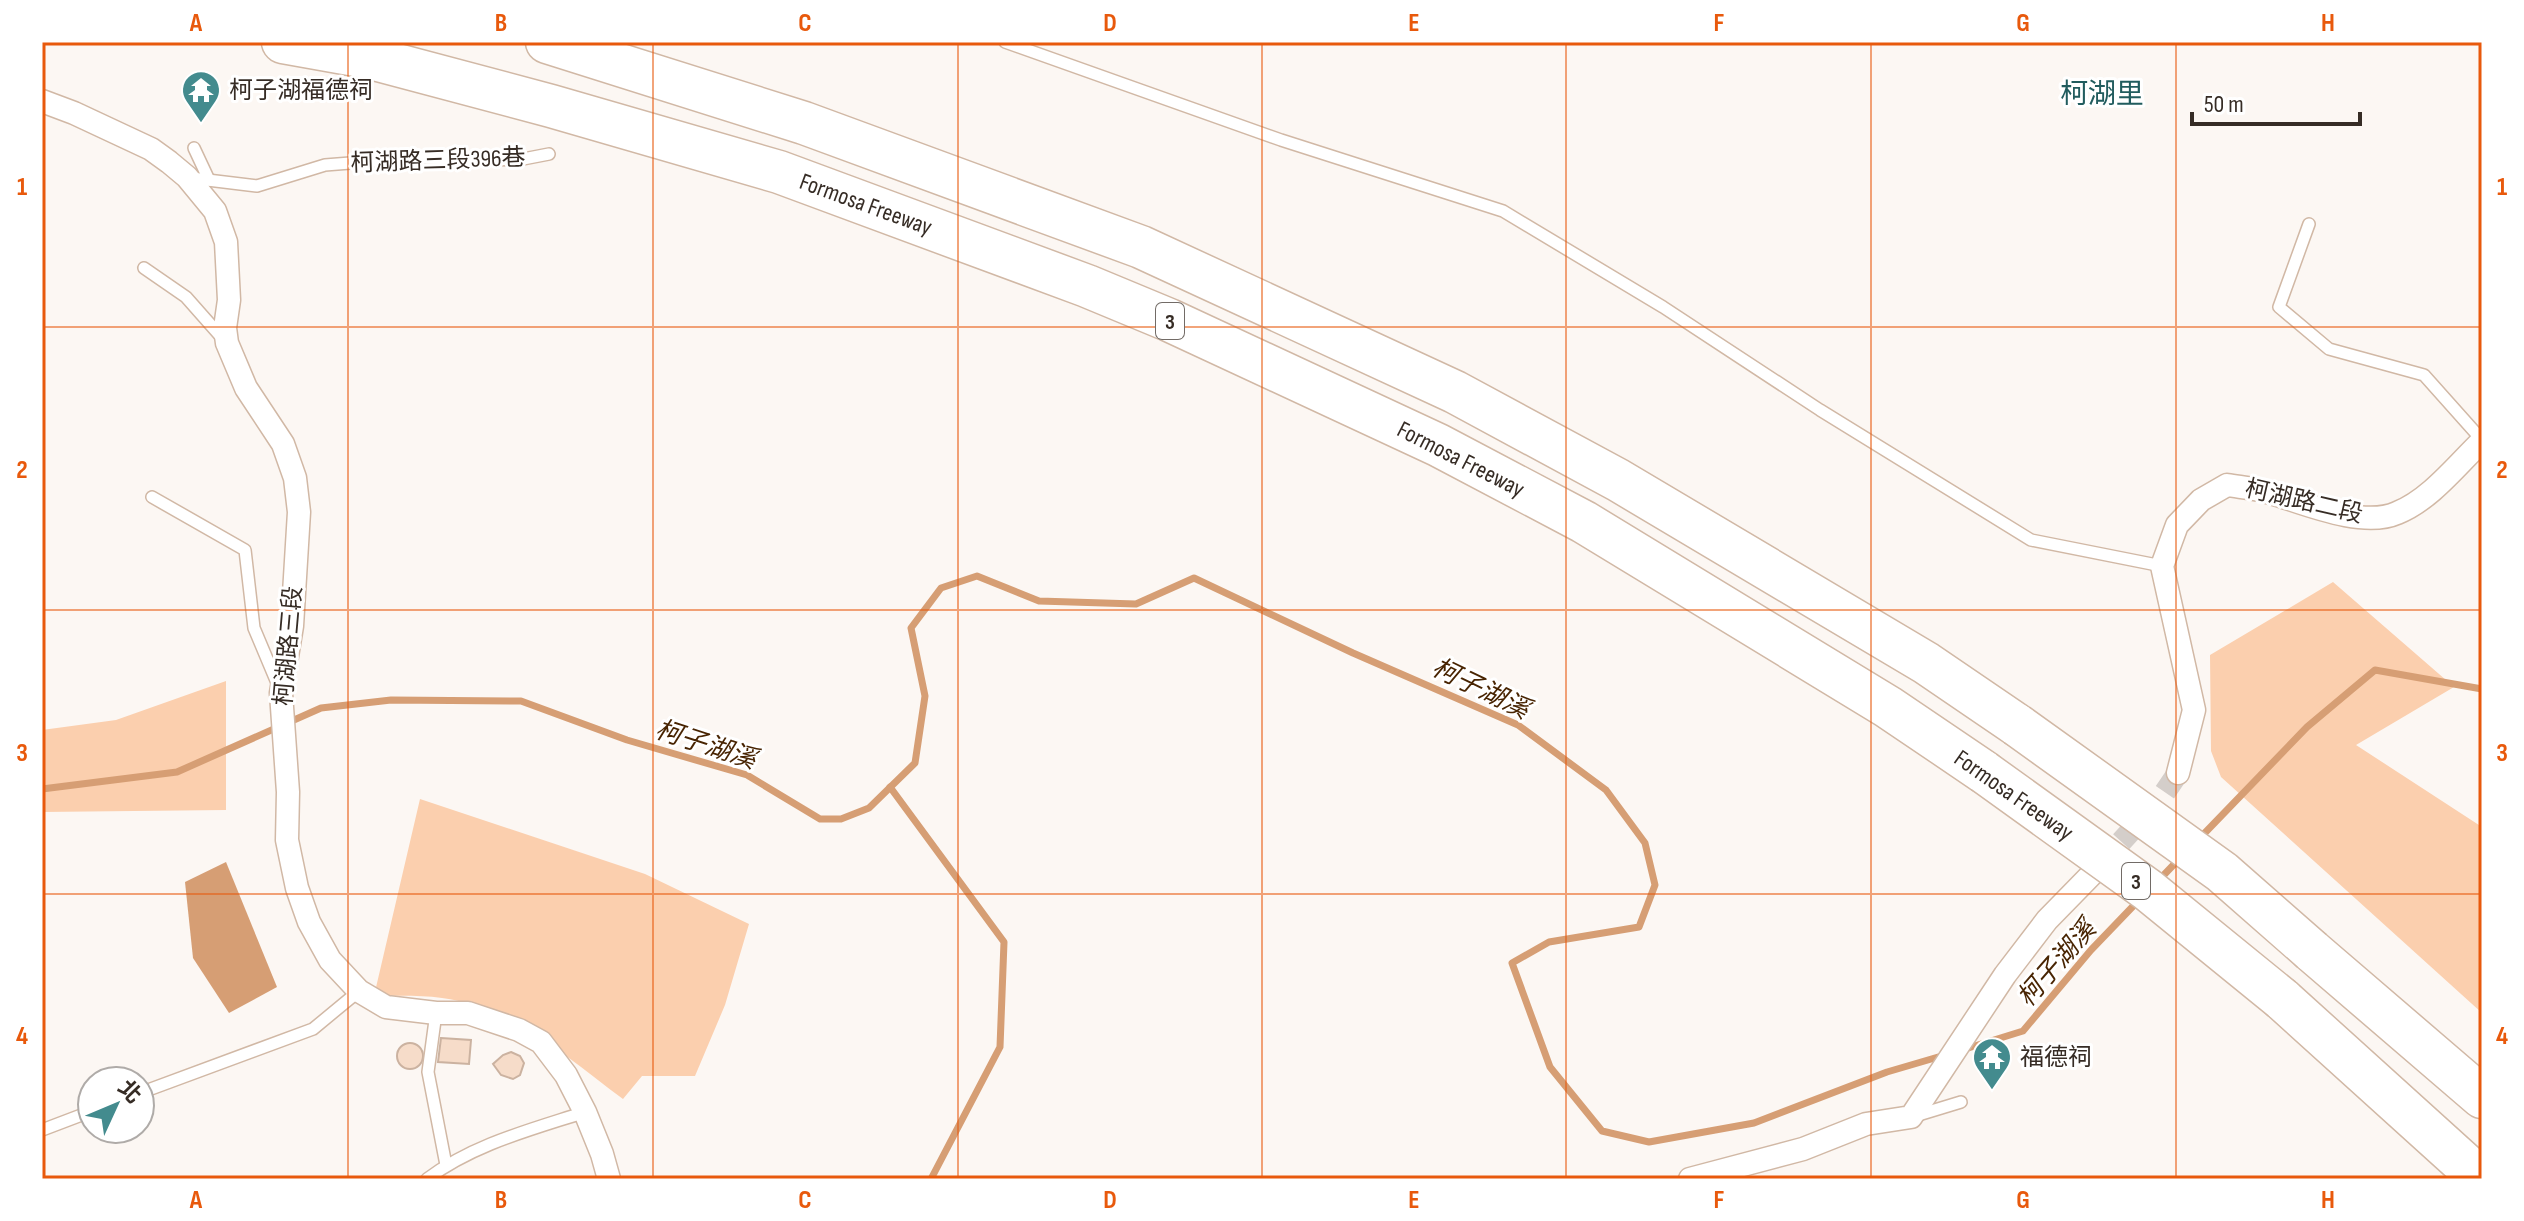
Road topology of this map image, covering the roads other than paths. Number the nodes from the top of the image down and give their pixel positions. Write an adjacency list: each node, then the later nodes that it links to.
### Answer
1 (283, 42): 30 (highway, Formosa Freeway / 3, bridge)
2 (547, 42): 20 (highway, 3, bridge)
3 (1005, 42): 13 (lane)
4 (42, 101): 7 (street, 柯湖路三段)
5 (194, 148): 7 (lane)
6 (549, 154): 7 (lane, 柯湖路三段396巷)
7 (198, 179): 10 (street, 柯湖路三段)
8 (2309, 224): 11 (lane)
9 (144, 268): 10 (lane)
10 (227, 343): 14 (street, 柯湖路三段)
11 (2482, 440): 13 (street, 柯湖路二段)
12 (152, 497): 14 (lane)
13 (2162, 566): 15 (street)
14 (281, 693): 17 (street, 柯湖路三段)
15 (2178, 773)
16 (2091, 875): 24 (street)
17 (359, 991): 18 (street, 柯湖路三段); 19 (lane)
18 (436, 1013): 22 (street, 柯湖路三段); 26 (lane)
19 (156, 1087)
20 (2482, 1097)
21 (1961, 1102): 24 (lane)
22 (585, 1112): 26 (lane); 28 (street, 柯湖路三段)
23 (76, 1117): 25 (lane)
24 (1911, 1117): 29 (street)
25 (42, 1130)
26 (446, 1165): 27 (lane)
27 (427, 1179)
28 (609, 1179)
29 (1690, 1179)
30 (2481, 1179)

